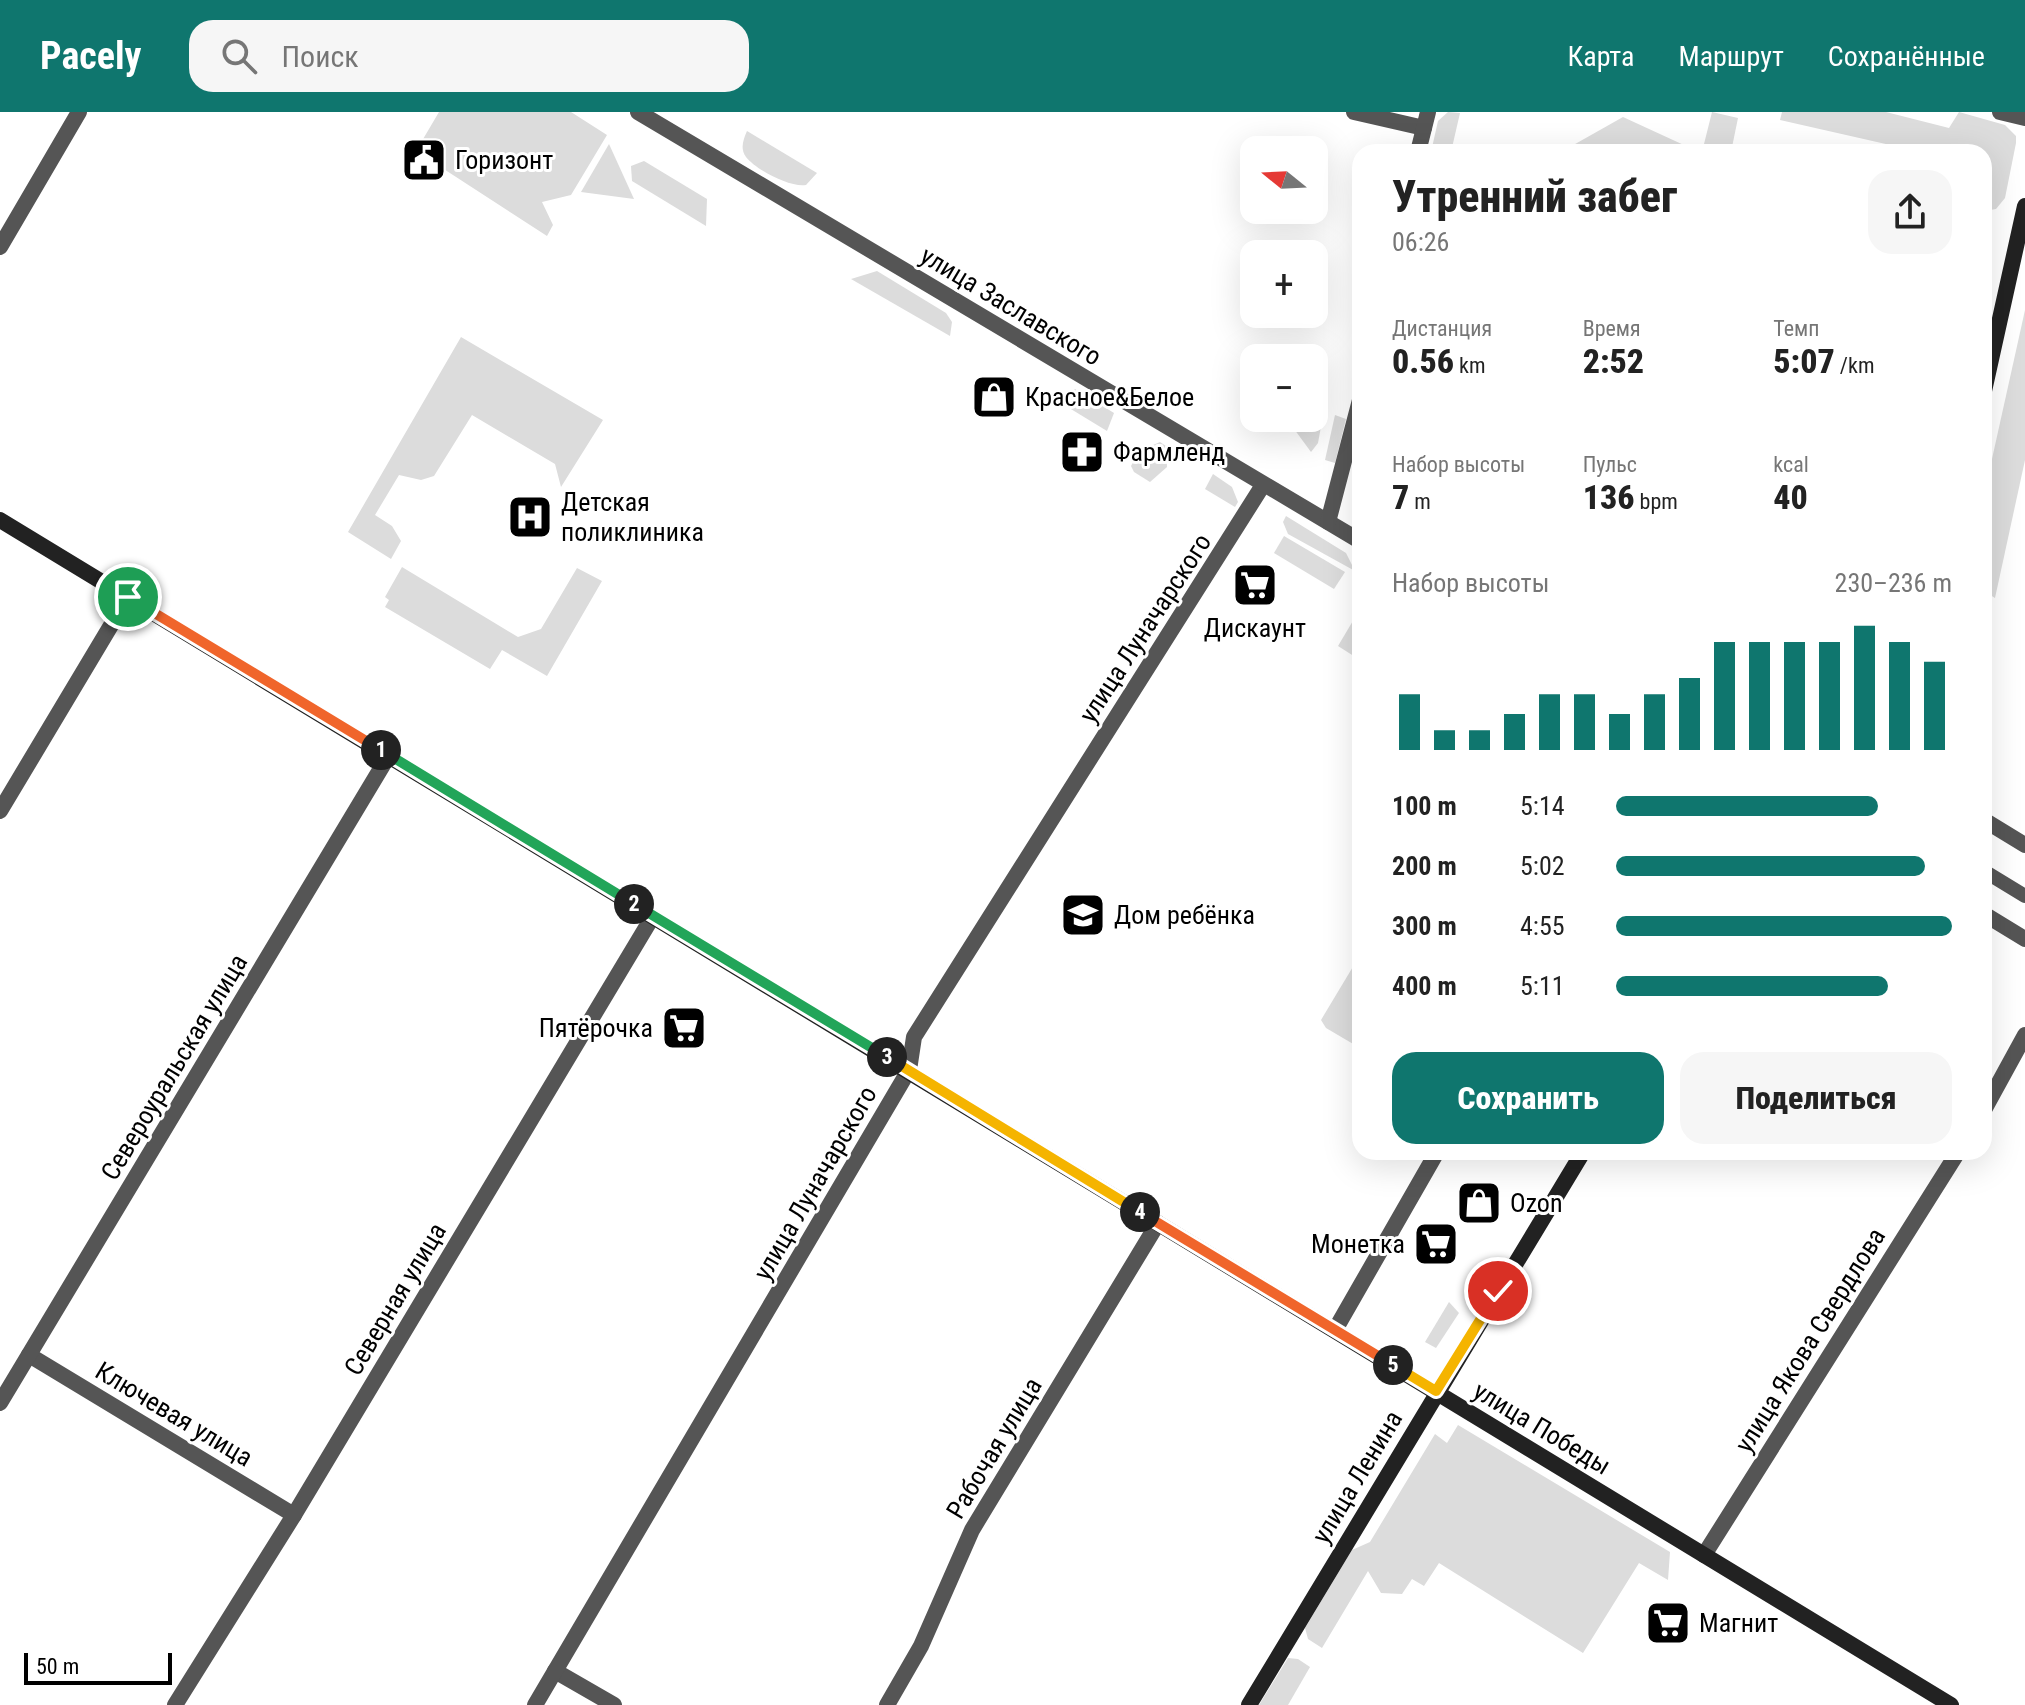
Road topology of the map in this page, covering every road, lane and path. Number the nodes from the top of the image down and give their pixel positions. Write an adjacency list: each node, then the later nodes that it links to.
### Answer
1 (79, 112): 9 (street)
2 (638, 112): 13 (street, улица Заславского)
3 (1354, 112): 6 (street)
4 (2000, 112): 5 (street)
5 (2025, 118)
6 (1426, 120): 7 (street)
7 (1420, 144)
8 (2025, 206): 10 (main road)
9 (0, 247)
10 (2019, 265): 11 (main road)
11 (1992, 362)
12 (1352, 430): 15 (street)
13 (1263, 485): 15 (street, улица Заславского); 28 (street, улица Луначарского)
14 (0, 520): 17 (main road, улица Победы)
15 (1328, 522): 16 (street, улица Заславского)
16 (1352, 536)
17 (128, 597): 18 (main road, улица Победы); 19 (street)
18 (389, 755): 24 (main road, улица Победы); 35 (street, Североуральская улица)
19 (0, 811)
20 (1992, 825): 21 (street)
21 (2025, 845)
22 (1992, 876): 23 (street)
23 (2025, 896)
24 (653, 916): 28 (main road, улица Победы); 38 (street, Северная улица)
25 (1992, 919): 26 (street)
26 (2025, 939)
27 (2025, 1035): 29 (street)
28 (909, 1070): 33 (main road, улица Победы); 40 (street, улица Луначарского)
29 (1992, 1095)
30 (1432, 1160): 34 (street)
31 (1578, 1160): 36 (main road, улица Ленина)
32 (1953, 1160): 39 (street, улица Якова Свердлова)
33 (1158, 1223): 34 (main road, улица Победы); 44 (street, Рабочая улица)
34 (1335, 1330): 36 (main road, улица Победы)
35 (29, 1355): 37 (street, Североуральская улица); 38 (street, Ключевая улица)
36 (1436, 1391): 39 (main road, улица Победы); 45 (main road, улица Ленина)
37 (0, 1403)
38 (294, 1515): 41 (street, Северная улица)
39 (1704, 1555): 46 (main road, улица Победы)
40 (555, 1671): 42 (street, улица Луначарского); 43 (street)
41 (175, 1705)
42 (535, 1705)
43 (614, 1705)
44 (887, 1705)
45 (1249, 1705)
46 (1951, 1705)

